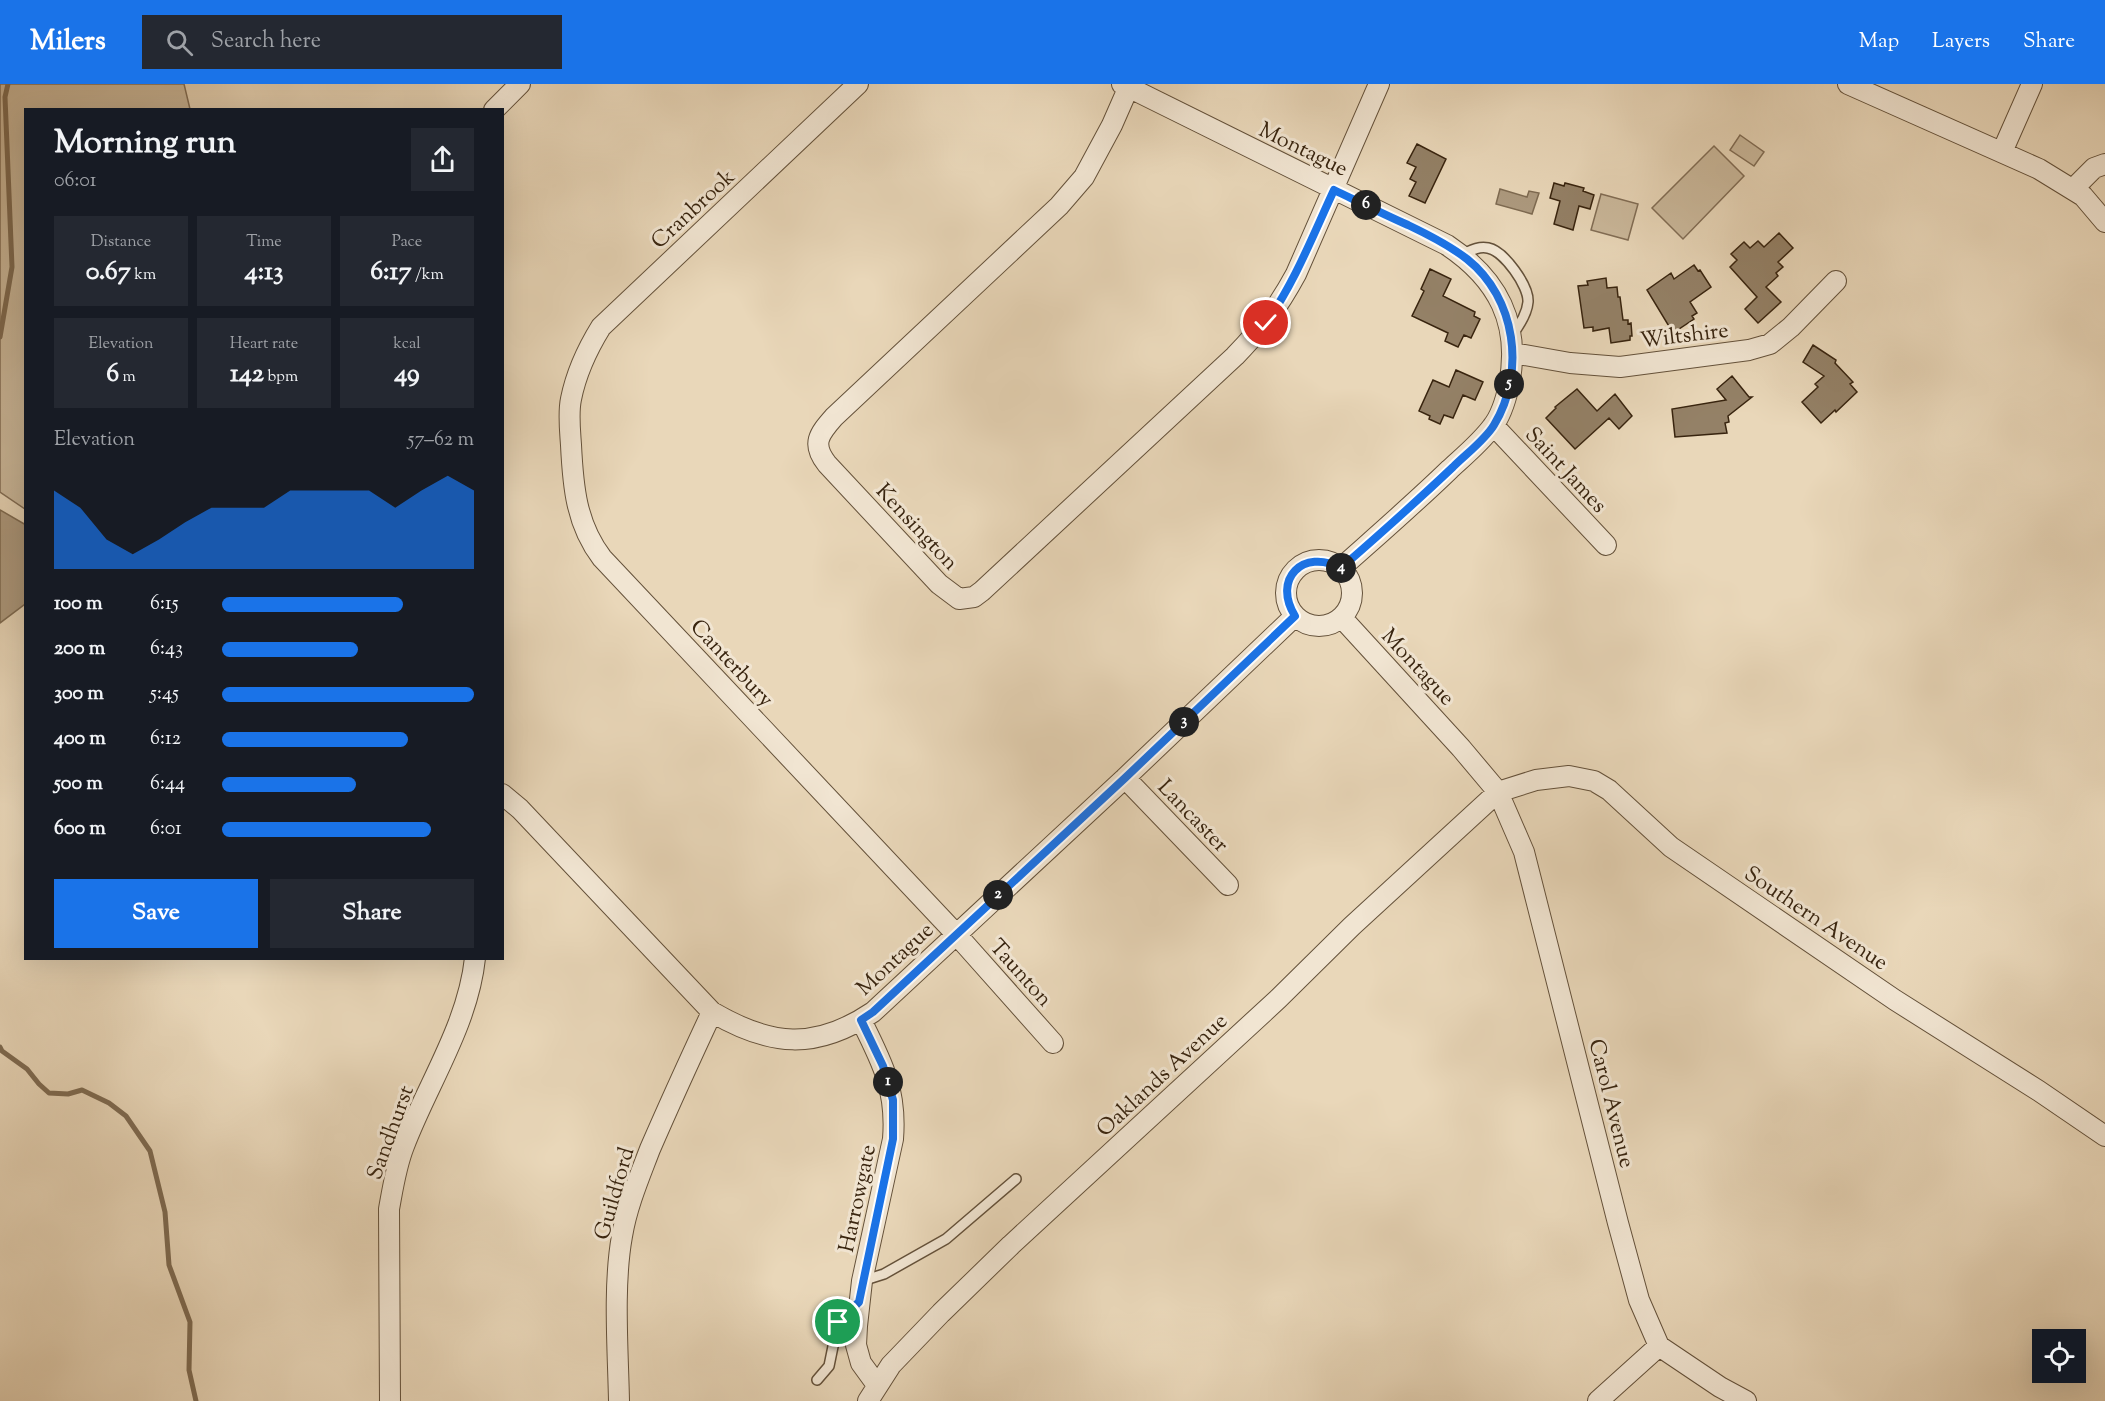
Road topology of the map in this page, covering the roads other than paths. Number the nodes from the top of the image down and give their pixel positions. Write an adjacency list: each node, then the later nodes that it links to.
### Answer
1 (520, 84): 7 (street)
2 (858, 84): 16 (street, Cranbrook)
3 (1379, 84): 11 (street)
4 (1848, 84): 8 (street)
5 (2032, 84): 8 (street)
6 (1127, 85): 11 (street, Montague); 11 (street, Kensington)
7 (496, 108)
8 (2002, 152): 10 (street)
9 (2105, 164): 10 (street)
10 (2073, 189): 12 (street)
11 (1334, 190): 13 (street, Montague)
12 (2105, 222)
13 (1461, 255): 15 (street, Montague); 15 (lane)
14 (1836, 281): 15 (street, Wiltshire)
15 (1512, 345): 17 (street, Montague)
16 (576, 381): 26 (street, Canterbury)
17 (1494, 426): 18 (street, Saint James); 19 (street, Montague)
18 (1606, 544)
19 (1341, 568): 20 (street); 21 (street)
20 (1295, 616): 21 (street); 22 (street, Montague)
21 (1342, 618): 23 (street, Montague)
22 (1125, 778): 25 (street, Lancaster); 26 (street, Montague)
23 (1498, 792): 31 (street, Southern Avenue); 35 (street, Carol Avenue); 37 (street, Oaklands Avenue)
24 (504, 796): 28 (street, Montague)
25 (1228, 885)
26 (956, 934): 29 (street, Montague); 30 (street, Taunton)
27 (475, 960): 39 (street, Sandhurst)
28 (712, 1012): 29 (street, Montague); 40 (street, Guildford)
29 (861, 1020): 33 (street, Harrowgate)
30 (1053, 1043)
31 (2105, 1136)
32 (1016, 1179): 33 (lane)
33 (862, 1281): 34 (street, Harrowgate)
34 (859, 1302): 36 (lane); 37 (street, Harrowgate)
35 (1659, 1346): 38 (street); 41 (street)
36 (817, 1380)
37 (871, 1396)
38 (1741, 1400)
39 (390, 1401)
40 (619, 1401)
41 (1598, 1401)

